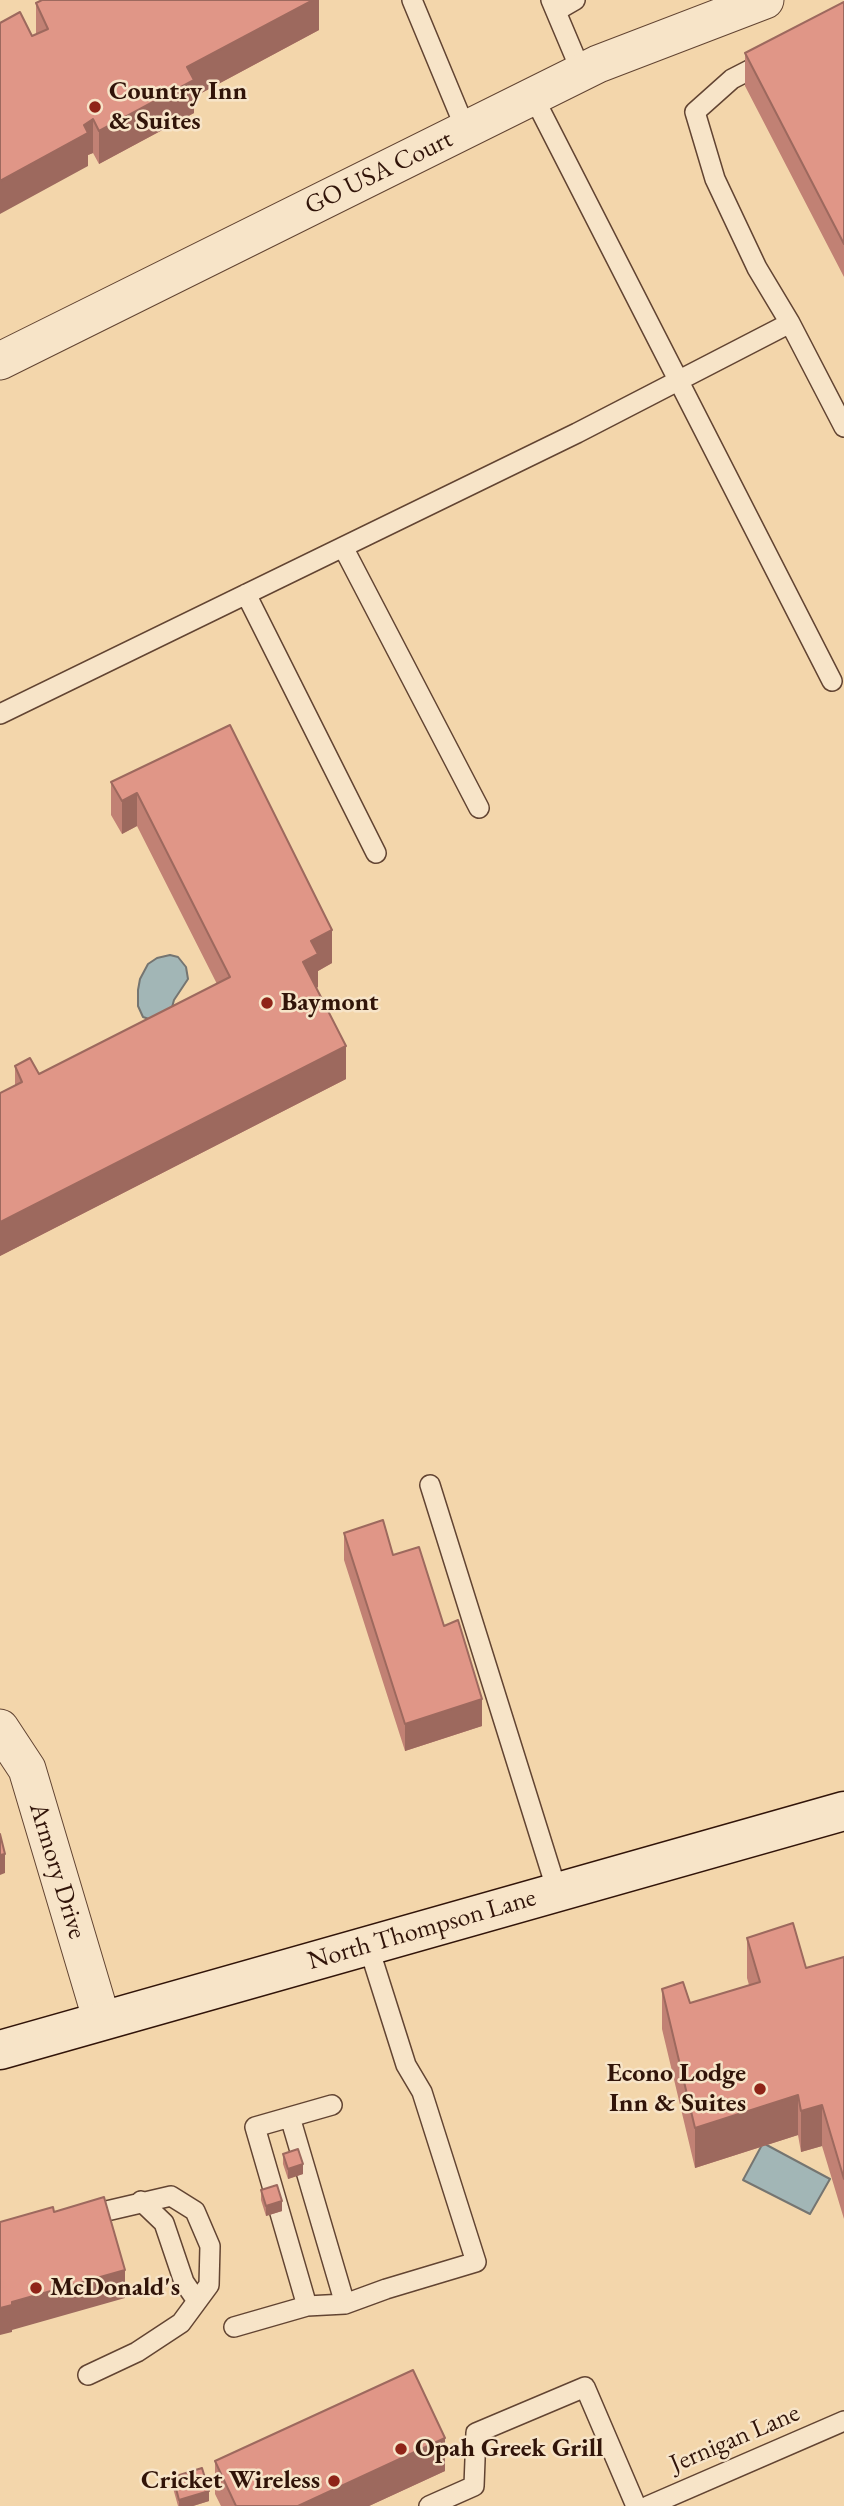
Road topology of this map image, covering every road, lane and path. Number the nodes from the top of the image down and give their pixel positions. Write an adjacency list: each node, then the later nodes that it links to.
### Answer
1 (412, 0): 8 (lane)
2 (575, 0): 4 (lane)
3 (765, 0): 6 (street, GO USA Court)
4 (554, 5): 6 (lane)
5 (788, 50): 9 (lane)
6 (582, 71): 7 (street, GO USA Court)
7 (533, 96): 8 (street, GO USA Court); 11 (lane)
8 (466, 130): 10 (street, GO USA Court)
9 (790, 323): 11 (lane); 12 (lane)
10 (0, 361)
11 (678, 380): 13 (lane); 15 (lane)
12 (844, 427)
13 (342, 547): 14 (lane); 17 (lane)
14 (246, 594): 16 (lane); 18 (lane)
15 (832, 681)
16 (0, 714)
17 (479, 808)
18 (376, 853)
19 (430, 1485): 22 (lane)
20 (0, 1728): 24 (street, Armory Drive)
21 (844, 1811): 22 (main road, North Thompson Lane)
22 (557, 1891): 23 (main road, North Thompson Lane)
23 (368, 1945): 24 (main road, North Thompson Lane); 31 (lane)
24 (102, 2021): 25 (main road, North Thompson Lane)
25 (0, 2050)
26 (332, 2105): 27 (lane)
27 (290, 2117): 31 (lane); 32 (lane)
28 (141, 2201): 29 (lane); 30 (lane); 30 (lane)
29 (66, 2222)
30 (197, 2301): 34 (lane)
31 (345, 2304): 32 (lane)
32 (307, 2306): 33 (lane)
33 (234, 2328)
34 (88, 2375)
35 (844, 2421): 36 (lane, Jernigan Lane)
36 (681, 2499): 39 (lane, Jernigan Lane)
37 (429, 2506): 38 (lane)
38 (636, 2506)
39 (648, 2506)

